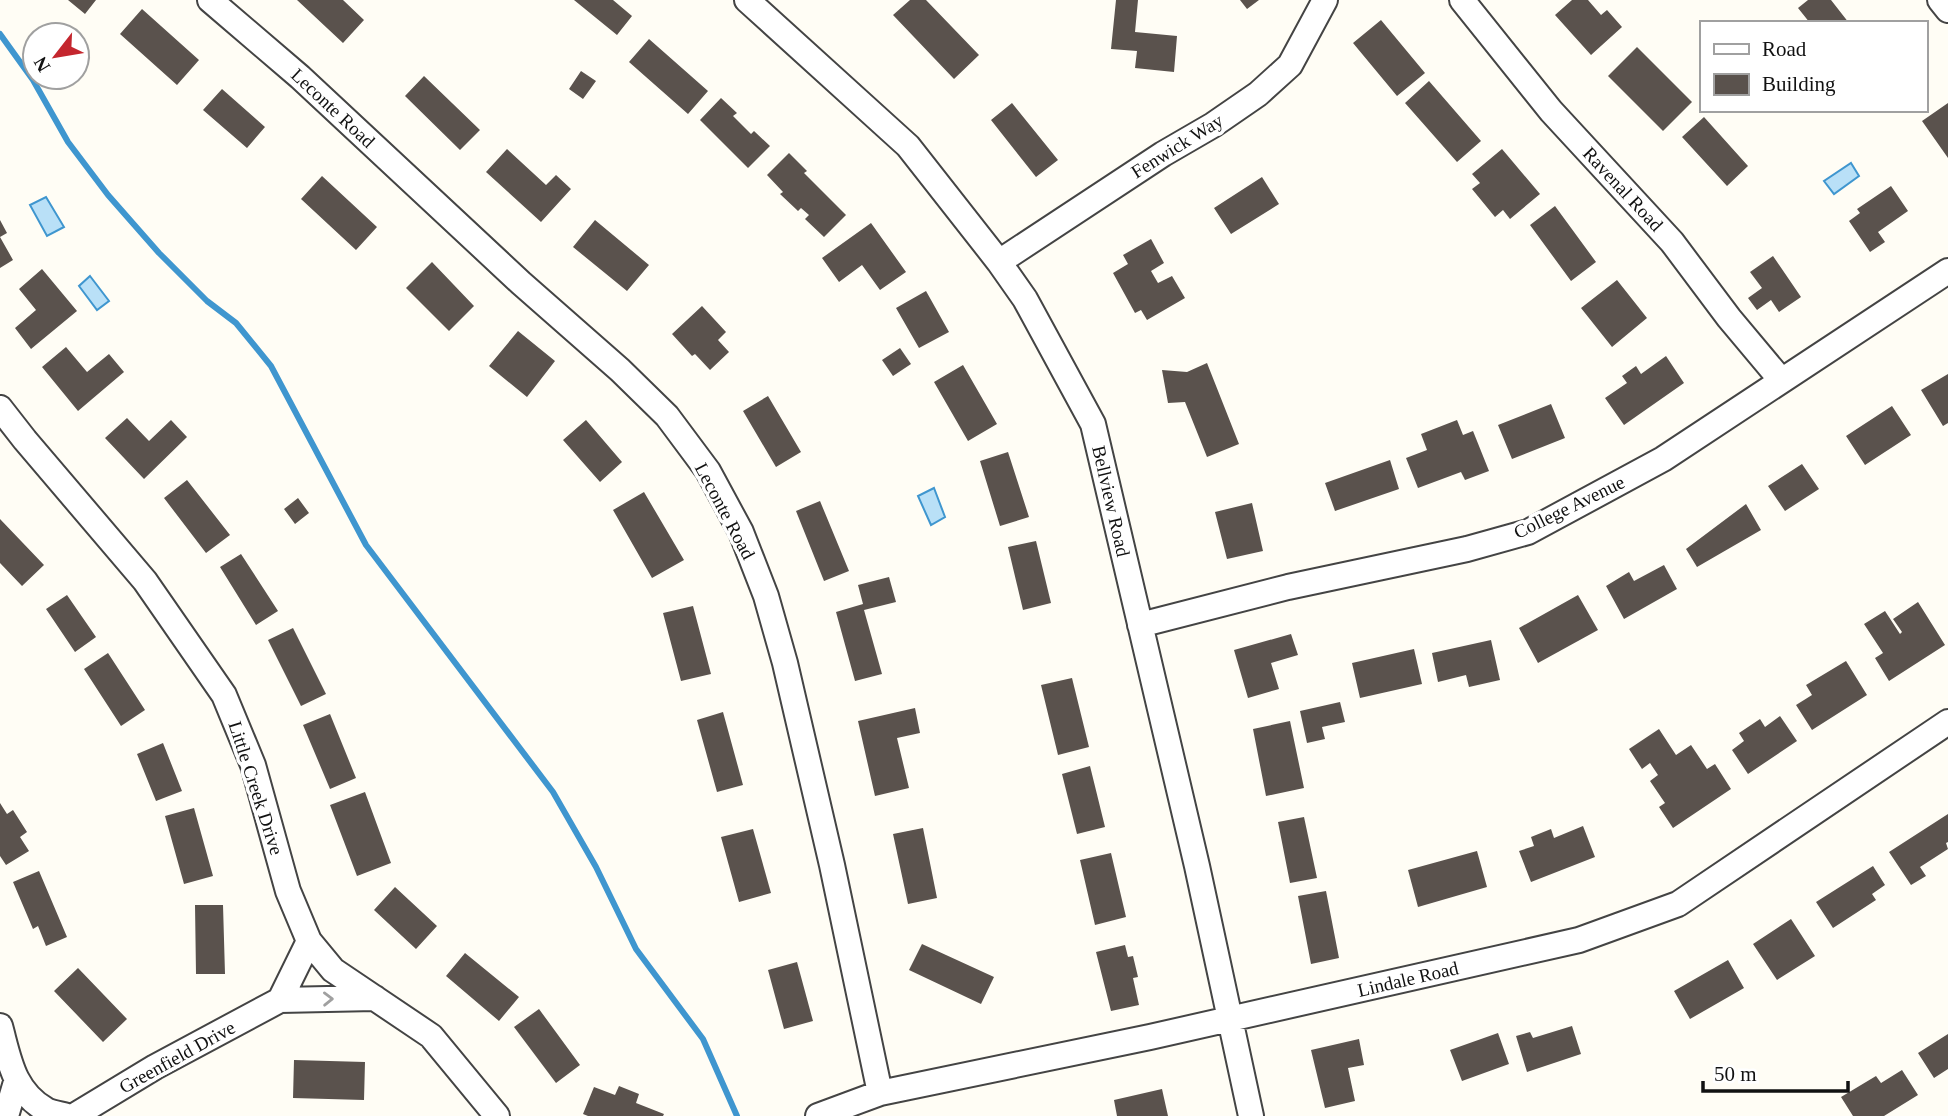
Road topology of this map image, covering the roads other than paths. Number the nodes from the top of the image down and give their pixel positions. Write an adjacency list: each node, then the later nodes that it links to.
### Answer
1 (210, 0): 19 (street, Leconte Road)
2 (747, 0): 7 (street, Bellview Road)
3 (1325, 0): 7 (street, Fenwick Way)
4 (1462, 0): 9 (street, Ravenal Road)
5 (1940, 0): 6 (street)
6 (1948, 10)
7 (999, 262): 11 (street, Bellview Road)
8 (1948, 272): 9 (street, College Avenue)
9 (1781, 380): 11 (street, College Avenue)
10 (0, 408): 13 (street, Little Creek Drive)
11 (1140, 625): 16 (street, Bellview Road)
12 (1948, 722): 16 (street, Lindale Road)
13 (309, 942): 14 (street, Little Creek Drive); 15 (street)
14 (375, 998): 15 (street, Greenfield Drive, one-way to 14); 23 (street, Little Creek Drive)
15 (280, 1000): 22 (street, Greenfield Drive)
16 (1230, 1019): 19 (street, Lindale Road); 25 (street, Bellview Road)
17 (0, 1026): 18 (street)
18 (16, 1082): 20 (street); 21 (street)
19 (880, 1093): 24 (street, Lindale Road)
20 (6, 1116)
21 (67, 1116)
22 (74, 1116)
23 (497, 1116)
24 (818, 1116)
25 (1251, 1116)

